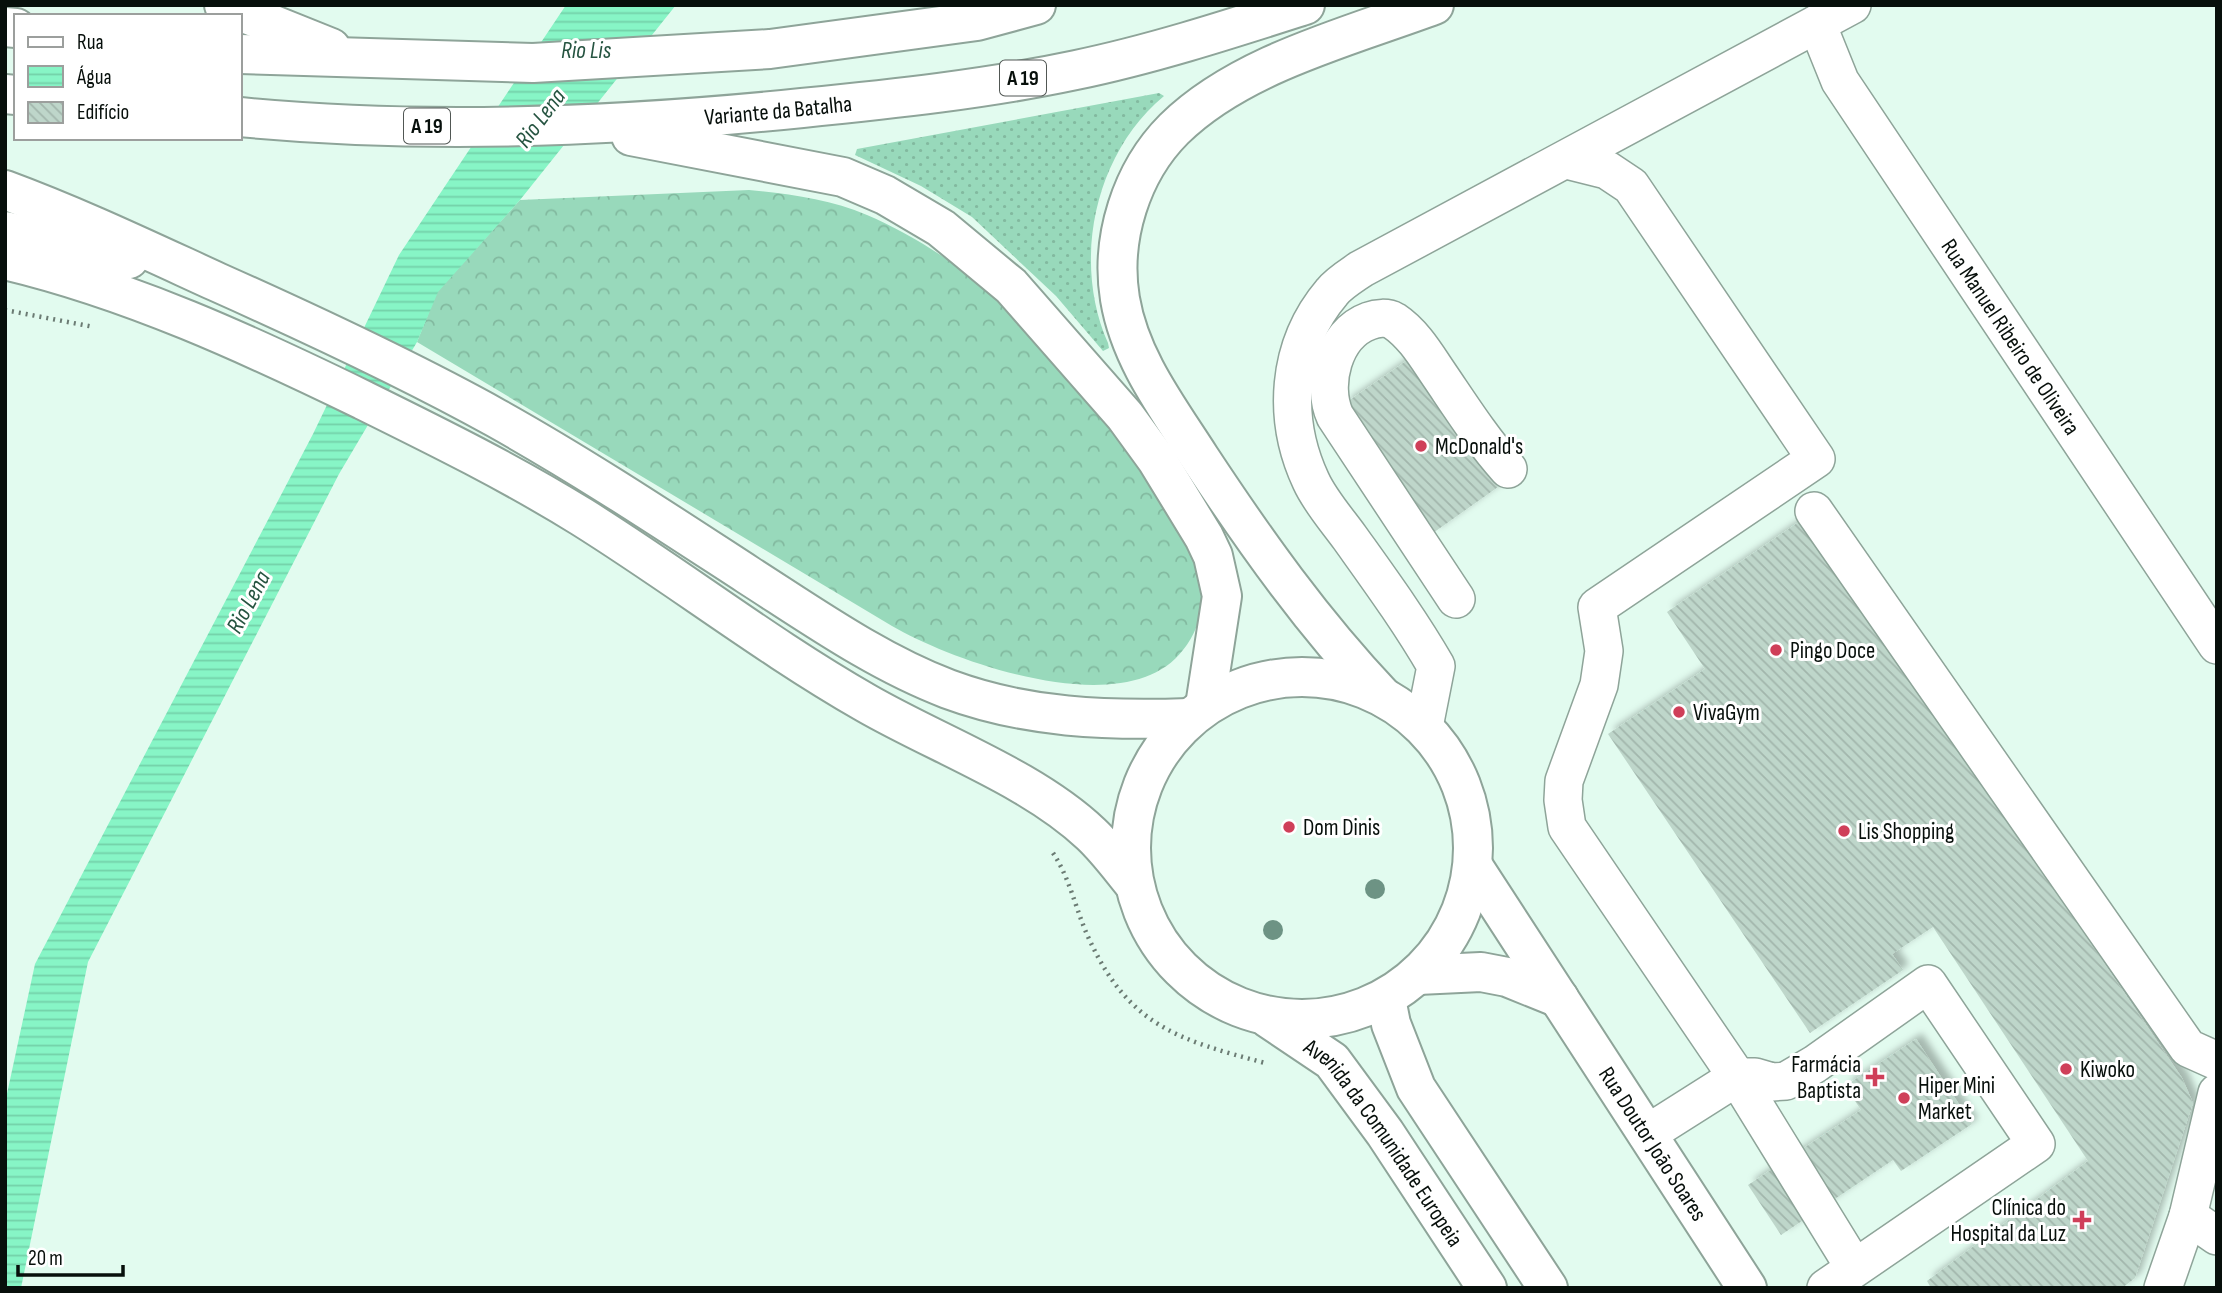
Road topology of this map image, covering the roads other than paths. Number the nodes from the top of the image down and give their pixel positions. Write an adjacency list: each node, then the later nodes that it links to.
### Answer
1 (224, 5): 8 (main road)
2 (1036, 5): 8 (main road)
3 (1305, 5): 10 (main road, Variante da Batalha / A 19)
4 (1434, 5): 22 (main road)
5 (1852, 5): 6 (street)
6 (1817, 24): 11 (street); 21 (street, Rua Manuel Ribeiro de Oliveira)
7 (242, 54): 8 (main road)
8 (352, 57)
9 (242, 117): 10 (main road, Variante da Batalha / A 19)
10 (573, 125): 23 (main road)
11 (1567, 160): 24 (street); 32 (street)
12 (5, 190): 15 (main road)
13 (5, 231): 15 (main road)
14 (5, 260): 17 (main road)
15 (212, 279): 23 (main road)
16 (5, 280): 17 (street)
17 (85, 281): 26 (main road)
18 (1508, 469): 20 (street)
19 (1814, 511): 31 (street)
20 (1456, 599)
21 (2217, 645)
22 (1383, 697): 23 (main road); 24 (main road)
23 (1197, 712): 26 (main road)
24 (1424, 727): 25 (main road)
25 (1473, 866): 27 (main road); 28 (main road, Rua Doutor João Soares)
26 (1134, 884): 30 (main road)
27 (1418, 975): 28 (main road); 29 (main road)
28 (1559, 998): 34 (main road, Rua Doutor João Soares)
29 (1386, 999): 30 (main road); 38 (main road)
30 (1264, 1016): 37 (main road, Avenida da Comunidade Europeia)
31 (2217, 1061)
32 (1737, 1077): 34 (street); 36 (street); 36 (street)
33 (2217, 1093): 35 (street)
34 (1647, 1134): 39 (main road, Rua Doutor João Soares)
35 (2202, 1226): 40 (street)
36 (1840, 1278)
37 (1487, 1288)
38 (1548, 1288)
39 (1747, 1288)
40 (2163, 1288)

